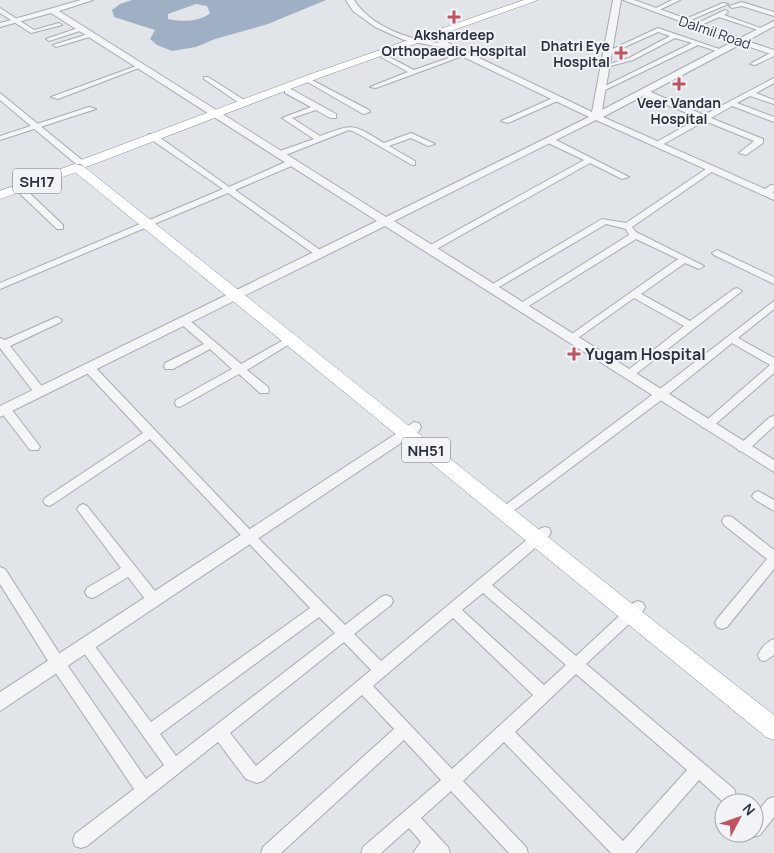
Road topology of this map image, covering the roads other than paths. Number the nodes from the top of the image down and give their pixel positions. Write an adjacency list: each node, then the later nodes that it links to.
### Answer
1 (89, 0): 9 (street)
2 (350, 0): 24 (street)
3 (528, 0): 21 (main road)
4 (617, 0): 30 (street)
5 (627, 0): 10 (street, Dalmil Road)
6 (677, 0): 10 (street)
7 (730, 5): 11 (street); 12 (street); 14 (street)
8 (0, 10): 13 (street)
9 (52, 10): 13 (street); 20 (street)
10 (655, 10): 14 (street, Dalmil Road)
11 (774, 14)
12 (719, 15): 17 (street); 19 (street)
13 (15, 20): 16 (street); 18 (street)
14 (684, 21): 17 (street, Dalmil Road)
15 (774, 23): 19 (street)
16 (0, 24)
17 (697, 25): 25 (street, Dalmil Road)
18 (59, 26)
19 (762, 30): 25 (street)
20 (86, 32): 23 (street); 27 (street); 35 (street)
21 (433, 34): 24 (main road); 28 (street)
22 (676, 35): 26 (street); 30 (street); 36 (street)
23 (49, 39)
24 (414, 41): 28 (street); 33 (main road)
25 (742, 41): 29 (street); 31 (street, Dalmil Road)
26 (698, 43): 29 (street); 42 (street)
27 (56, 45)
28 (447, 46): 32 (street)
29 (722, 51): 45 (street)
30 (607, 53): 36 (street)
31 (774, 53): 34 (street)
32 (465, 54): 37 (street); 49 (street)
33 (376, 57): 37 (street); 39 (main road)
34 (753, 64)
35 (141, 66): 48 (street); 57 (street)
36 (605, 67): 42 (street)
37 (414, 73): 41 (street)
38 (206, 78): 51 (street)
39 (309, 80): 43 (main road); 44 (street); 51 (main road)
40 (772, 83): 46 (street)
41 (374, 88)
42 (601, 90): 59 (street)
43 (288, 91): 50 (street); 57 (main road)
44 (328, 92): 50 (street); 56 (street)
45 (643, 92): 59 (street); 60 (street)
46 (749, 93): 52 (street); 53 (street)
47 (0, 96): 63 (street)
48 (56, 97)
49 (558, 99): 59 (street); 62 (street)
50 (305, 100): 54 (street)
51 (245, 102): 57 (main road)
52 (774, 102)
53 (731, 103): 60 (street); 61 (street)
54 (316, 107): 58 (street); 66 (street)
55 (92, 109): 63 (street)
56 (366, 112)
57 (218, 114): 64 (main road); 72 (street)
58 (333, 116)
59 (596, 117): 67 (street); 69 (street)
60 (704, 118): 69 (street); 71 (street)
61 (774, 120)
62 (505, 121)
63 (36, 126): 65 (street); 76 (street)
64 (154, 137): 76 (main road); 81 (street)
65 (0, 138)
66 (318, 138): 70 (street); 72 (street)
67 (549, 140): 73 (street); 84 (street)
68 (431, 144): 70 (street)
69 (657, 144): 77 (street)
70 (383, 146): 75 (street)
71 (743, 153)
72 (280, 154): 74 (street)
73 (590, 160): 78 (street); 89 (street)
74 (293, 162): 81 (street); 84 (street)
75 (412, 163)
76 (82, 166): 80 (main road, SH17); 85 (main road, NH51)
77 (712, 169): 83 (street); 86 (street)
78 (625, 177)
79 (774, 187): 83 (street)
80 (20, 188): 82 (main road, SH17); 87 (street)
81 (229, 190): 85 (street); 91 (street)
82 (0, 195)
83 (770, 195)
84 (386, 221): 89 (street); 91 (street)
85 (152, 223): 95 (street); 98 (main road, NH51)
86 (628, 226): 93 (street); 96 (street)
87 (60, 227)
88 (633, 237): 101 (street)
89 (430, 249): 96 (street)
90 (717, 253): 94 (street)
91 (320, 254): 98 (street)
92 (681, 261): 99 (street)
93 (699, 266)
94 (774, 281)
95 (1, 285)
96 (491, 288): 101 (street)
97 (737, 291): 104 (street)
98 (240, 293): 103 (street); 107 (main road, NH51); 123 (main road, NH51)
99 (634, 294): 104 (street); 105 (street)
100 (774, 304): 106 (street)
101 (522, 307): 105 (street)
102 (57, 320): 108 (street)
103 (184, 321): 109 (street); 113 (street)
104 (691, 326): 115 (street)
105 (571, 338): 115 (street)
106 (731, 338): 110 (street); 118 (street)
107 (291, 340): 114 (street); 123 (main road, NH51)
108 (2, 343): 117 (street)
109 (211, 344): 111 (street); 114 (street)
110 (774, 363)
111 (169, 366)
112 (774, 367): 122 (street)
113 (89, 368): 117 (street); 124 (street)
114 (240, 370): 116 (street); 119 (street)
115 (628, 374): 118 (street)
116 (264, 390)
117 (40, 392): 120 (street)
118 (660, 395): 122 (street); 130 (street)
119 (180, 403)
120 (1, 411): 125 (street)
121 (774, 420): 126 (street)
122 (707, 425): 126 (street)
123 (410, 430): 130 (main road, NH51); 134 (main road, NH51); 135 (street)
124 (151, 434): 129 (street); 135 (street)
125 (34, 447)
126 (743, 448): 127 (street)
127 (774, 467)
128 (758, 496): 131 (street)
129 (48, 501)
130 (512, 506): 134 (main road, NH51)
131 (774, 506)
132 (83, 509): 137 (street)
133 (728, 521): 136 (street)
134 (540, 535): 139 (street); 145 (main road, NH51)
135 (249, 537): 141 (street); 143 (street)
136 (774, 558): 146 (street)
137 (130, 569): 140 (street); 141 (street)
138 (0, 573): 149 (street)
139 (482, 584): 144 (street); 150 (street)
140 (92, 592)
141 (154, 600): 148 (street)
142 (386, 601): 147 (street)
143 (320, 608): 147 (street); 160 (street)
144 (453, 610): 151 (street); 153 (street)
145 (633, 610): 150 (street); 155 (main road, NH51); 156 (main road, NH51)
146 (722, 623)
147 (344, 634): 151 (street); 158 (street)
148 (86, 645): 149 (street); 160 (street)
149 (58, 664): 154 (street); 164 (street)
150 (575, 664): 153 (street); 162 (street)
151 (381, 670): 152 (street)
152 (363, 686): 157 (street); 158 (street)
153 (543, 694): 159 (street)
154 (0, 702)
155 (774, 716)
156 (774, 729)
157 (404, 730): 163 (street); 171 (street)
158 (218, 731): 161 (street)
159 (504, 731): 162 (street); 163 (street)
160 (150, 732): 161 (street)
161 (174, 766): 164 (street)
162 (698, 769): 165 (street)
163 (452, 780): 167 (street); 173 (street)
164 (144, 790): 169 (street)
165 (726, 793)
166 (774, 805): 168 (street)
167 (409, 816): 170 (street); 172 (street)
168 (764, 817)
169 (81, 840)
170 (432, 849)
171 (269, 853)
172 (369, 853)
173 (520, 853)

